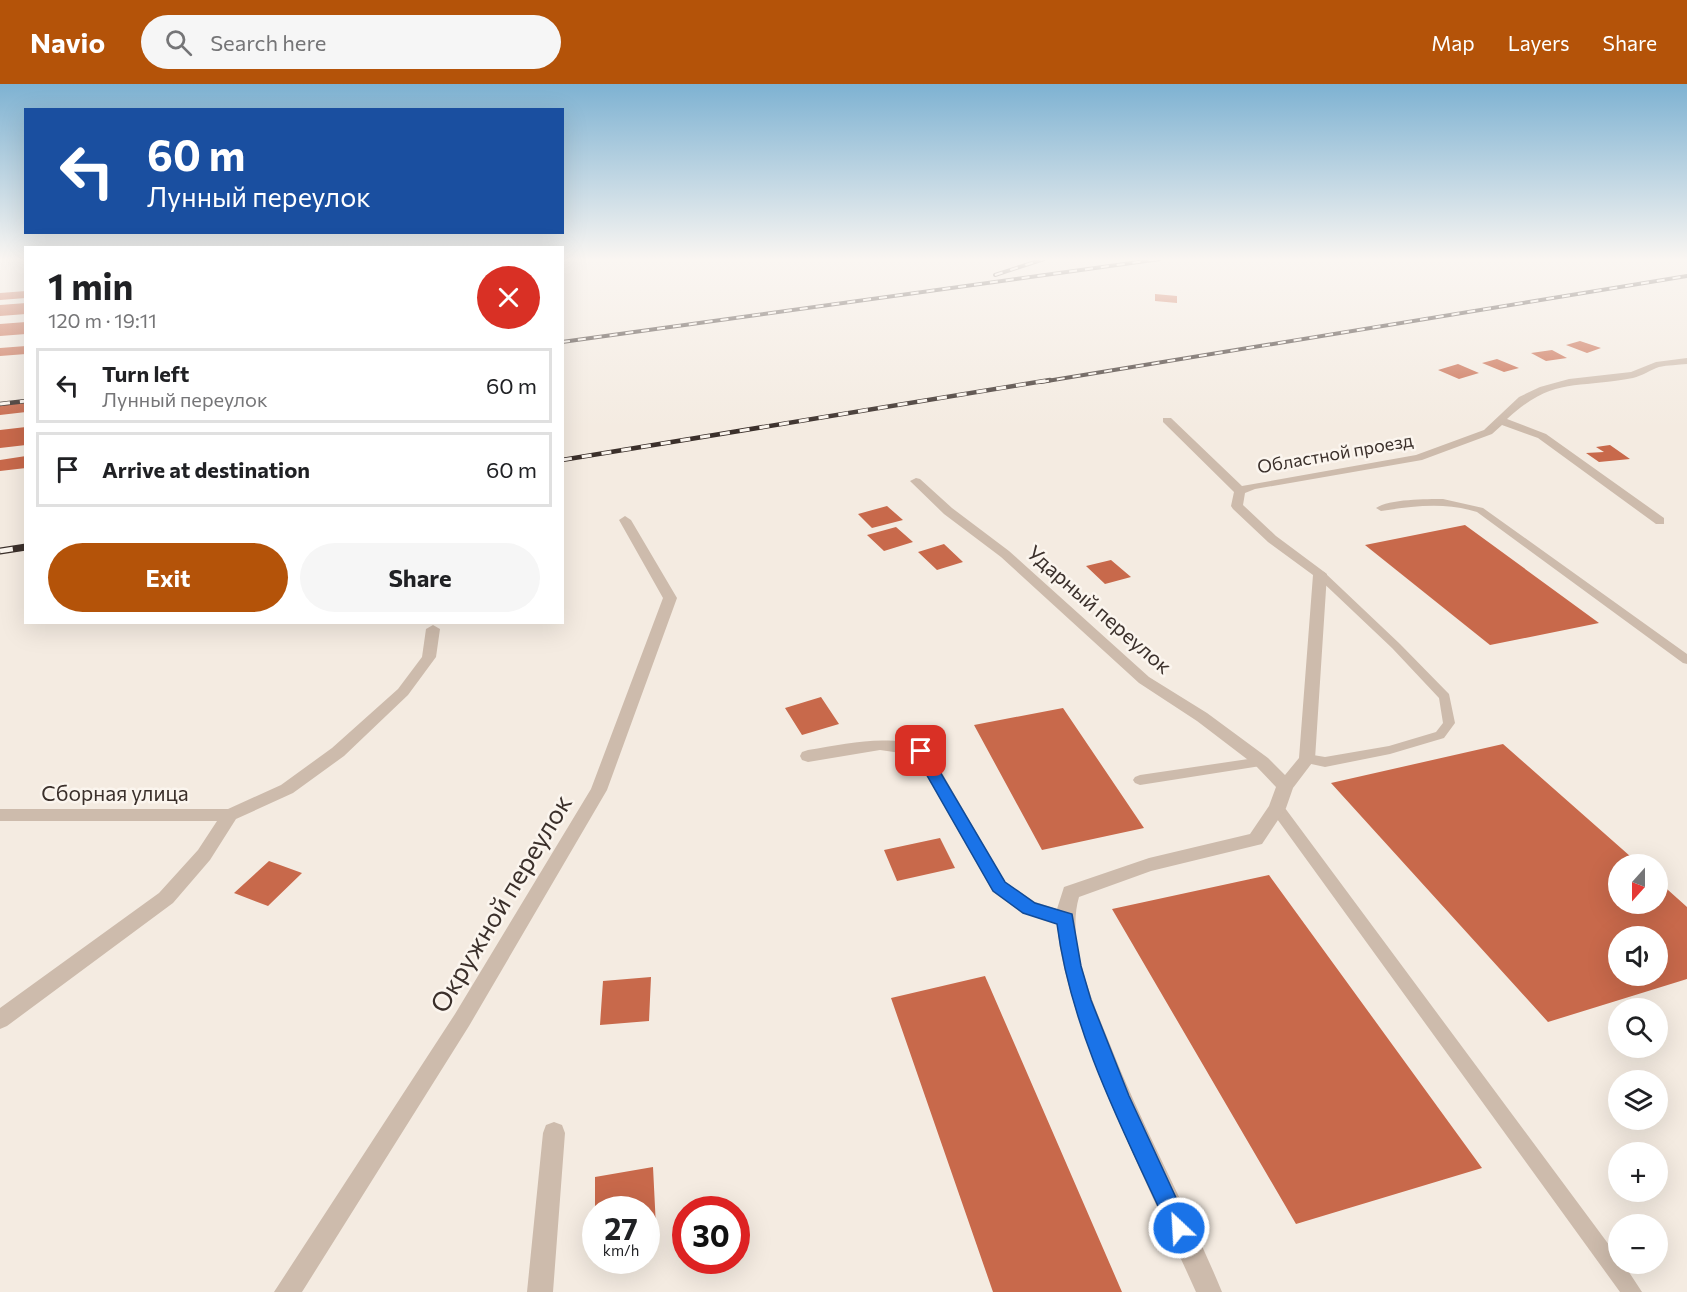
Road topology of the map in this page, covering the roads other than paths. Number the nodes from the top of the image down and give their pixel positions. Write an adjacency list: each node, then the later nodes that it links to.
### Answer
1 (1687, 361): 3 (street, Областной проезд)
2 (1167, 420): 5 (street)
3 (1502, 422): 5 (street, Областной проезд); 8 (street)
4 (916, 481): 14 (street, Ударный переулок)
5 (1240, 491): 9 (street, Областной проезд)
6 (1381, 508): 11 (lane)
7 (625, 520): 23 (street, Окружной переулок)
8 (1660, 521)
9 (1320, 574): 13 (street); 13 (lane)
10 (433, 628): 19 (street)
11 (1687, 660)
12 (808, 756): 20 (street)
13 (1307, 759): 16 (street)
14 (1262, 762): 15 (lane); 16 (street, Ударный переулок)
15 (1140, 780)
16 (1285, 786): 17 (street)
17 (1277, 808): 20 (street); 26 (lane)
18 (0, 815): 19 (street, Сборная улица)
19 (230, 815): 21 (street)
20 (1065, 919): 25 (street)
21 (0, 1020)
22 (554, 1134): 24 (street)
23 (287, 1292)
24 (540, 1292)
25 (1209, 1292)
26 (1632, 1292)

